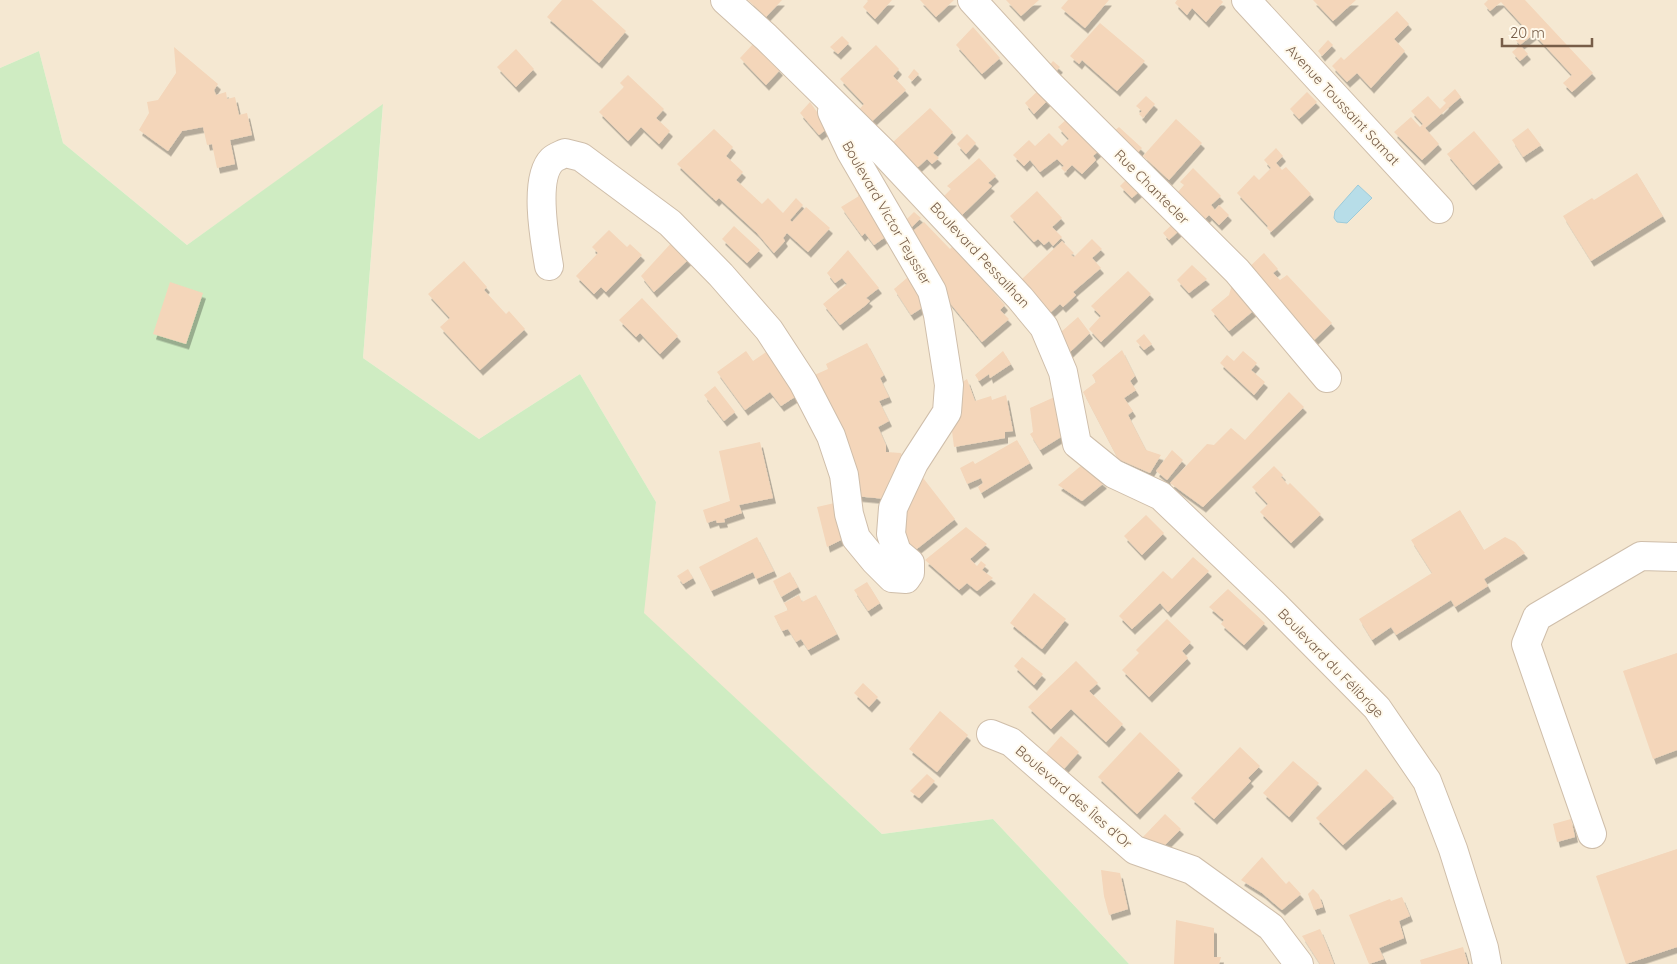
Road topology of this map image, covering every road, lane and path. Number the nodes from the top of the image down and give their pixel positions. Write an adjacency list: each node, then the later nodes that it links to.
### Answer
1 (725, 0): 4 (street, Boulevard Pessailhan)
2 (972, 0): 7 (street, Rue Chantecler)
3 (1246, 0): 5 (street, Avenue Toussaint Samat)
4 (823, 94): 6 (street, Boulevard Victor Teyssier); 8 (street, Boulevard Pessailhan)
5 (1439, 209)
6 (548, 266)
7 (1327, 378)
8 (1191, 527): 13 (street, Boulevard du Félibrige)
9 (1677, 557): 11 (street)
10 (991, 734): 12 (street, Boulevard des Îles d'Or)
11 (1592, 834)
12 (1299, 964)
13 (1487, 964)

